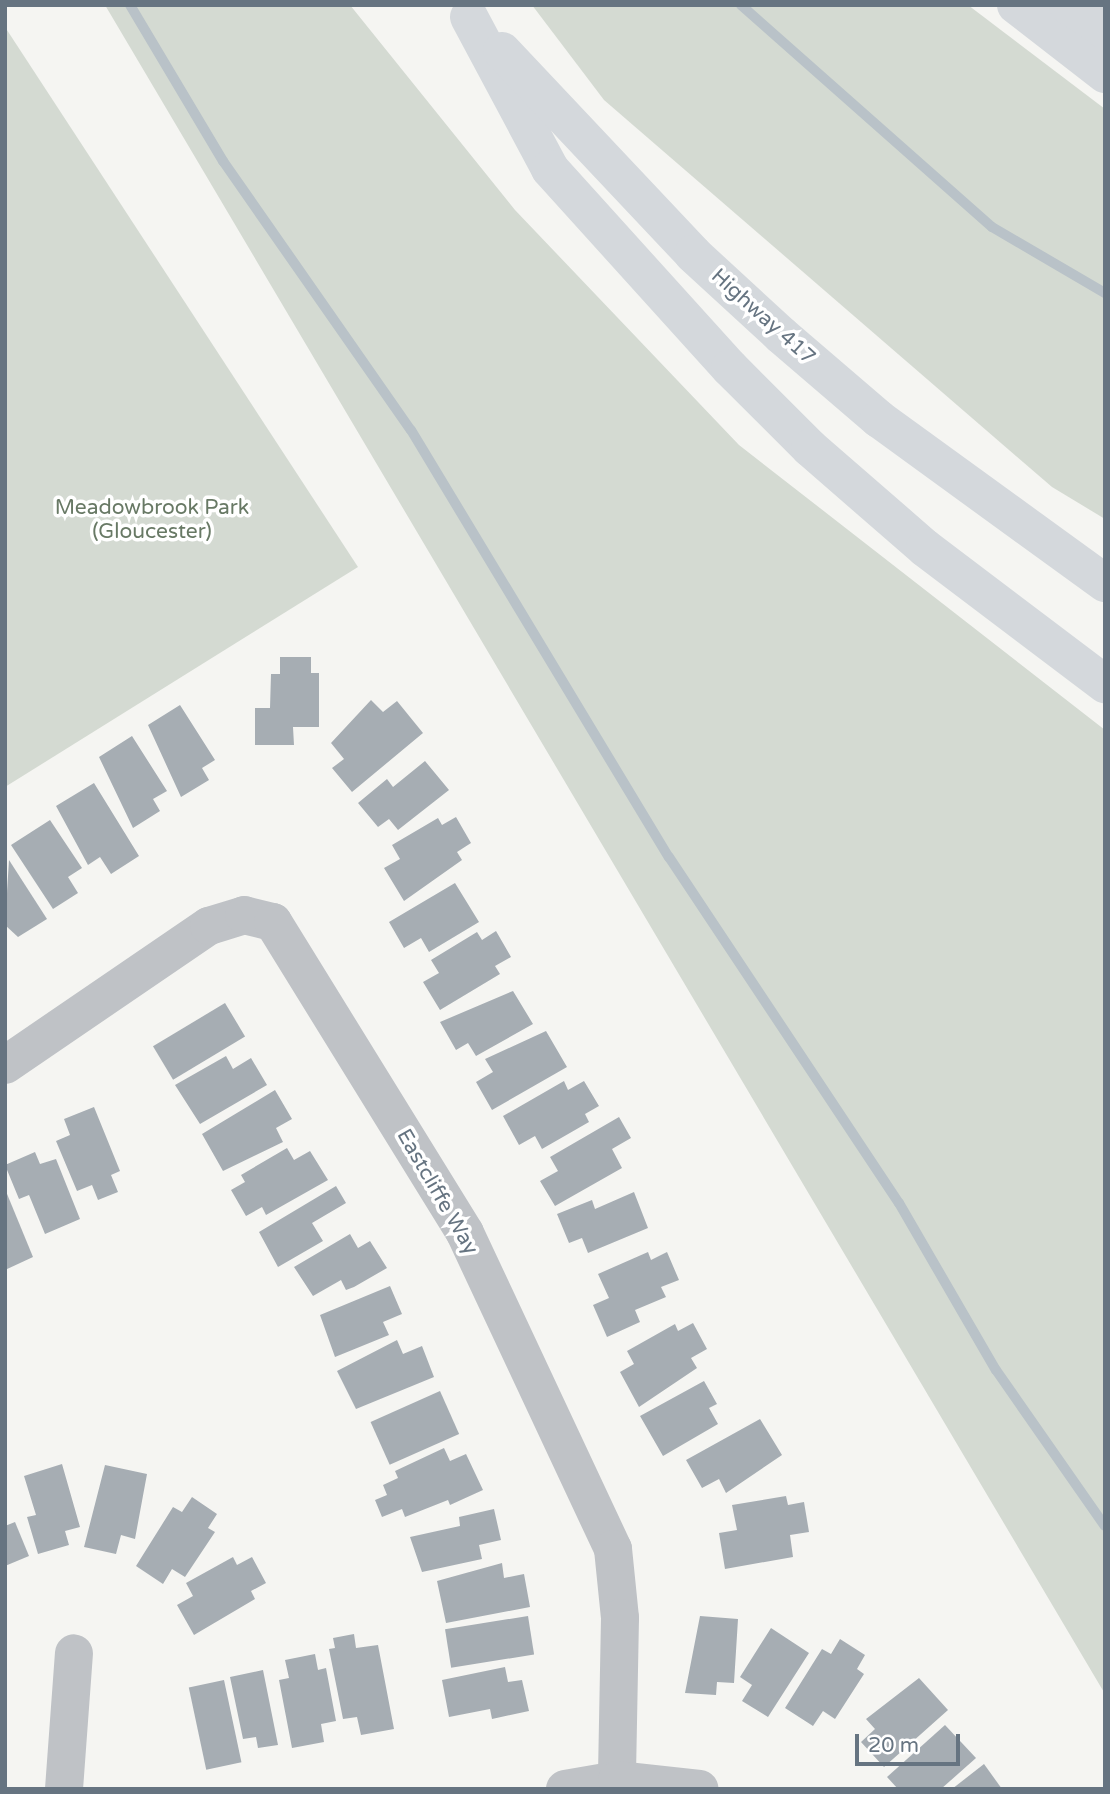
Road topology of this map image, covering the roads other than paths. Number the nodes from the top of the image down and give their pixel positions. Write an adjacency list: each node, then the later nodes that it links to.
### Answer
1 (1016, 5): 5 (highway)
2 (1069, 5): 4 (highway)
3 (466, 11): 6 (highway, Highway 417); 7 (highway)
4 (1105, 30)
5 (1105, 74)
6 (1105, 583)
7 (1105, 684)
8 (5, 1065): 10 (street, Eastcliffe Way)
9 (74, 1653): 11 (street)
10 (617, 1780): 12 (street); 13 (street)
11 (64, 1789)
12 (565, 1789)
13 (700, 1789)

